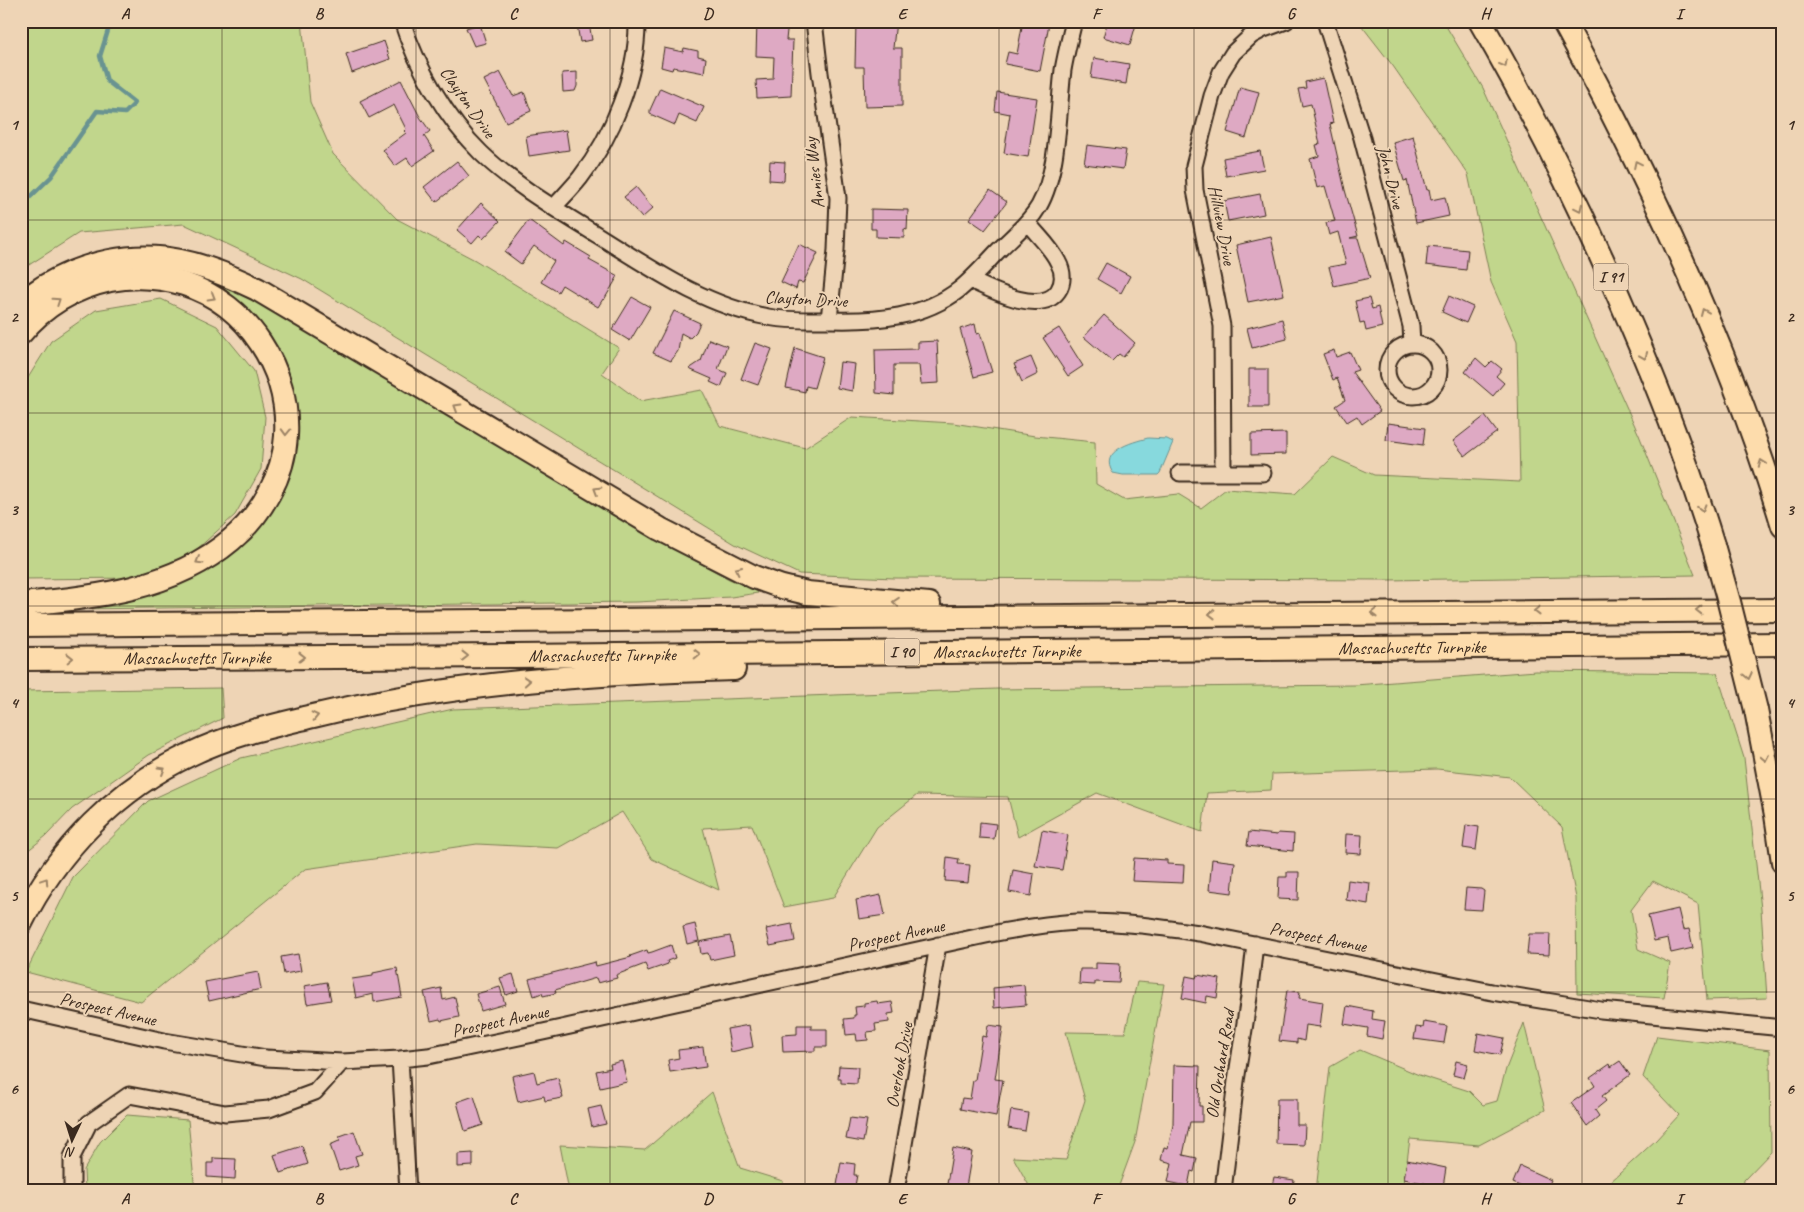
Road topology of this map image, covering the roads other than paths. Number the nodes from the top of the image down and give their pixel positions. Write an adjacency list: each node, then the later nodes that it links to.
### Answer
1 (402, 21): 9 (street, Clayton Drive)
2 (637, 21): 9 (street)
3 (814, 21): 13 (street, Annies Way)
4 (1074, 21): 10 (street, Clayton Drive)
5 (1286, 21): 17 (street, Hillview Drive)
6 (1325, 21): 15 (street, John Drive)
7 (1480, 21): 26 (highway, I 91, one-way to 26, bridge)
8 (1563, 21): 19 (highway, one-way to 8)
9 (554, 207): 13 (street, Clayton Drive)
10 (1027, 222): 11 (street, Clayton Drive); 11 (street)
11 (970, 280): 13 (street, Clayton Drive)
12 (21, 304): 21 (highway, one-way to 12)
13 (829, 320)
14 (21, 334): 22 (highway, one-way to 22)
15 (1412, 344)
16 (1180, 473): 17 (street)
17 (1223, 473): 18 (street)
18 (1263, 473)
19 (1783, 526)
20 (1783, 610): 21 (highway, Massachusetts Turnpike / I 90, one-way to 21)
21 (1067, 616): 22 (highway, Massachusetts Turnpike / I 90)
22 (22, 618)
23 (1783, 644): 24 (highway, Massachusetts Turnpike / I 90)
24 (1405, 647): 25 (highway, Massachusetts Turnpike / I 90, one-way to 24); 27 (highway, one-way to 24)
25 (21, 659)
26 (1783, 862)
27 (21, 923)
28 (1255, 944): 29 (street, Prospect Avenue); 31 (street, Prospect Avenue); 37 (street, Old Orchard Road)
29 (938, 945): 32 (street, Prospect Avenue); 36 (street, Overlook Drive)
30 (21, 1009): 33 (street, Prospect Avenue)
31 (1783, 1028)
32 (400, 1060): 33 (street, Prospect Avenue); 35 (street)
33 (342, 1062): 34 (street)
34 (72, 1191)
35 (408, 1191)
36 (896, 1191)
37 (1223, 1191)

